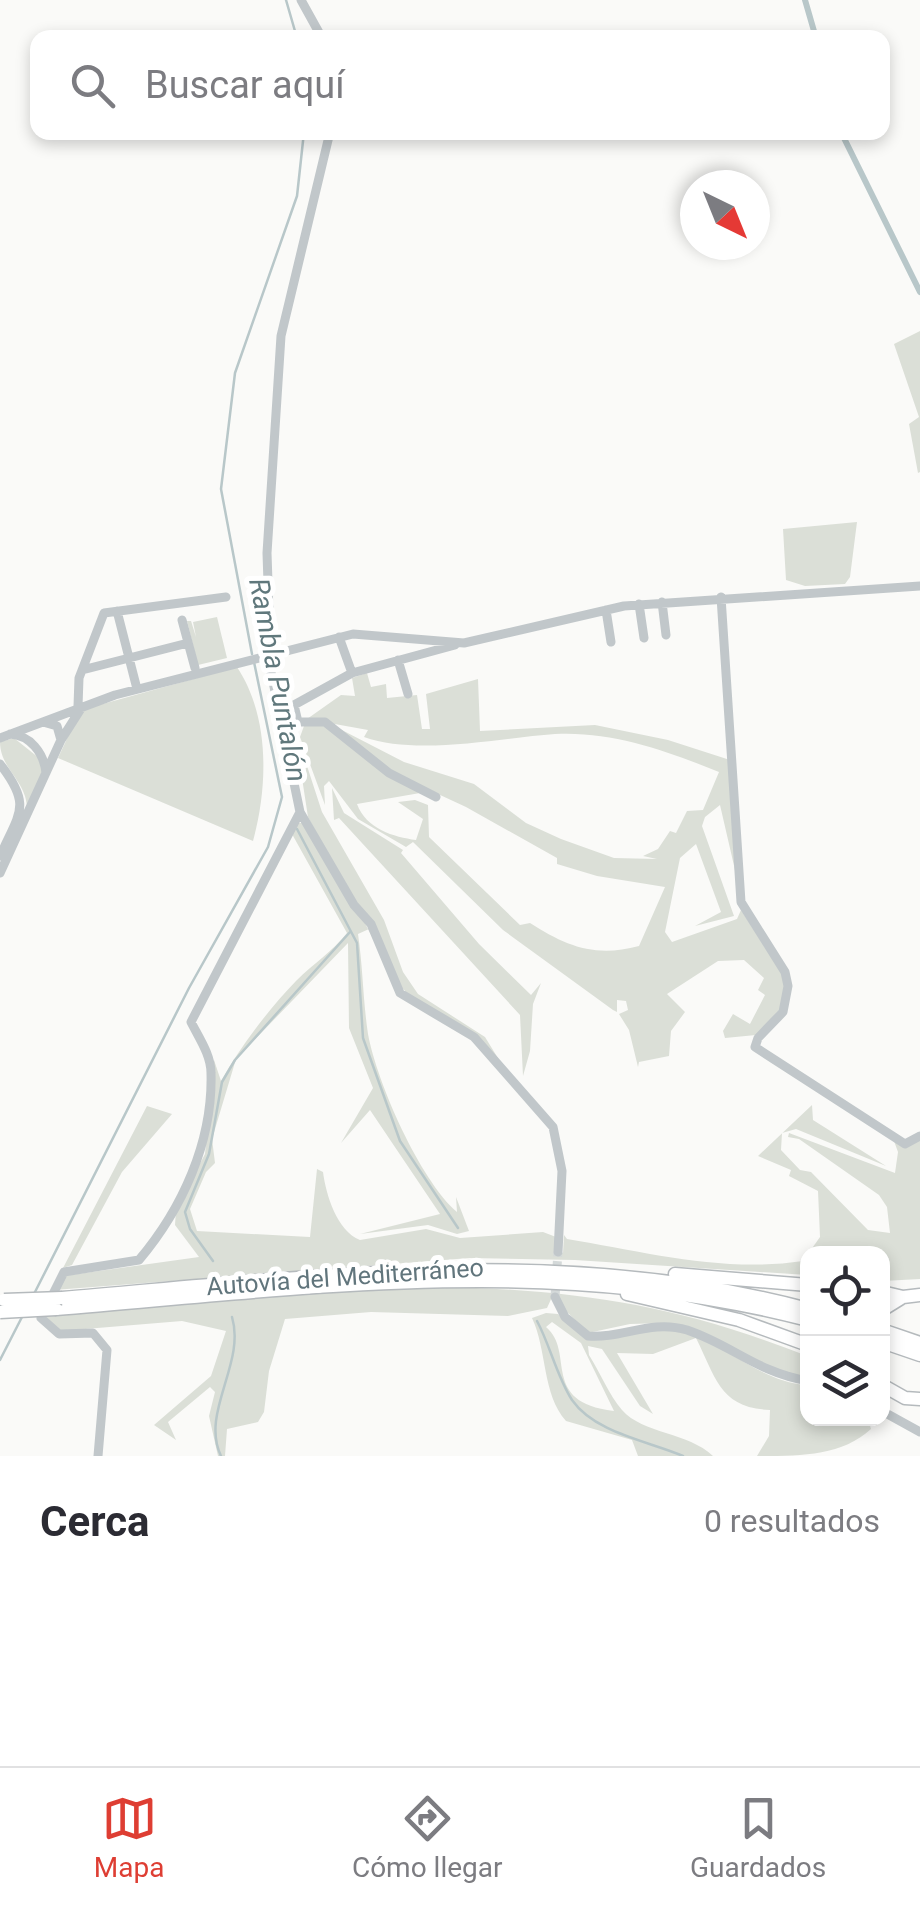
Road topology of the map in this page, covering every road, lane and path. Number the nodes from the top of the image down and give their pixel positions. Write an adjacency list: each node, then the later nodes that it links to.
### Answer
1 (301, 0): 2 (street)
2 (318, 30)
3 (328, 140): 18 (street)
4 (920, 586): 6 (street)
5 (226, 597): 10 (street)
6 (721, 597): 7 (street); 41 (street)
7 (662, 602): 8 (street); 12 (street)
8 (639, 604): 9 (street); 14 (street)
9 (606, 610): 16 (street); 17 (street)
10 (117, 611): 19 (street); 26 (street)
11 (182, 620): 15 (street)
12 (666, 635)
13 (338, 637): 17 (street); 18 (street); 23 (street)
14 (644, 638)
15 (188, 642): 19 (street); 21 (street)
16 (612, 642)
17 (464, 643): 20 (street)
18 (269, 654): 24 (street); 29 (street)
19 (129, 658): 22 (street); 24 (street)
20 (398, 660): 23 (street); 25 (street)
21 (195, 668)
22 (86, 669)
23 (352, 673): 27 (street)
24 (137, 689): 26 (street)
25 (408, 694)
26 (84, 705): 28 (street); 32 (street)
27 (298, 722): 29 (street); 36 (street)
28 (40, 723): 30 (street); 31 (street); 32 (street)
29 (284, 723): 38 (street)
30 (4, 736): 31 (street)
31 (30, 740): 33 (street)
32 (59, 744): 33 (street); 35 (street)
33 (38, 751): 35 (street)
34 (0, 764): 37 (street)
35 (46, 776): 37 (street)
36 (436, 797)
37 (25, 811): 39 (street); 40 (street)
38 (300, 812): 42 (street); 65 (street)
39 (0, 856)
40 (0, 873)
41 (920, 1136)
42 (558, 1252)
43 (614, 1273): 45 (highway); 50 (highway, Autovía del Mediterráneo); 53 (highway, Autovía del Mediterráneo)
44 (546, 1280): 50 (highway, Autovía del Mediterráneo); 54 (highway, Autovía del Mediterráneo); 57 (highway)
45 (800, 1284)
46 (890, 1294): 49 (highway)
47 (920, 1295): 49 (highway)
48 (556, 1297): 60 (street)
49 (903, 1297): 52 (highway)
50 (59, 1303): 51 (highway, Autovía del Mediterráneo, bridge)
51 (2, 1304)
52 (890, 1305)
53 (800, 1306)
54 (800, 1318)
55 (890, 1338): 58 (highway)
56 (890, 1340): 59 (highway)
57 (800, 1342)
58 (920, 1343)
59 (920, 1355)
60 (800, 1379)
61 (890, 1389): 62 (highway)
62 (920, 1399)
63 (890, 1415): 64 (street)
64 (920, 1432)
65 (98, 1456)

